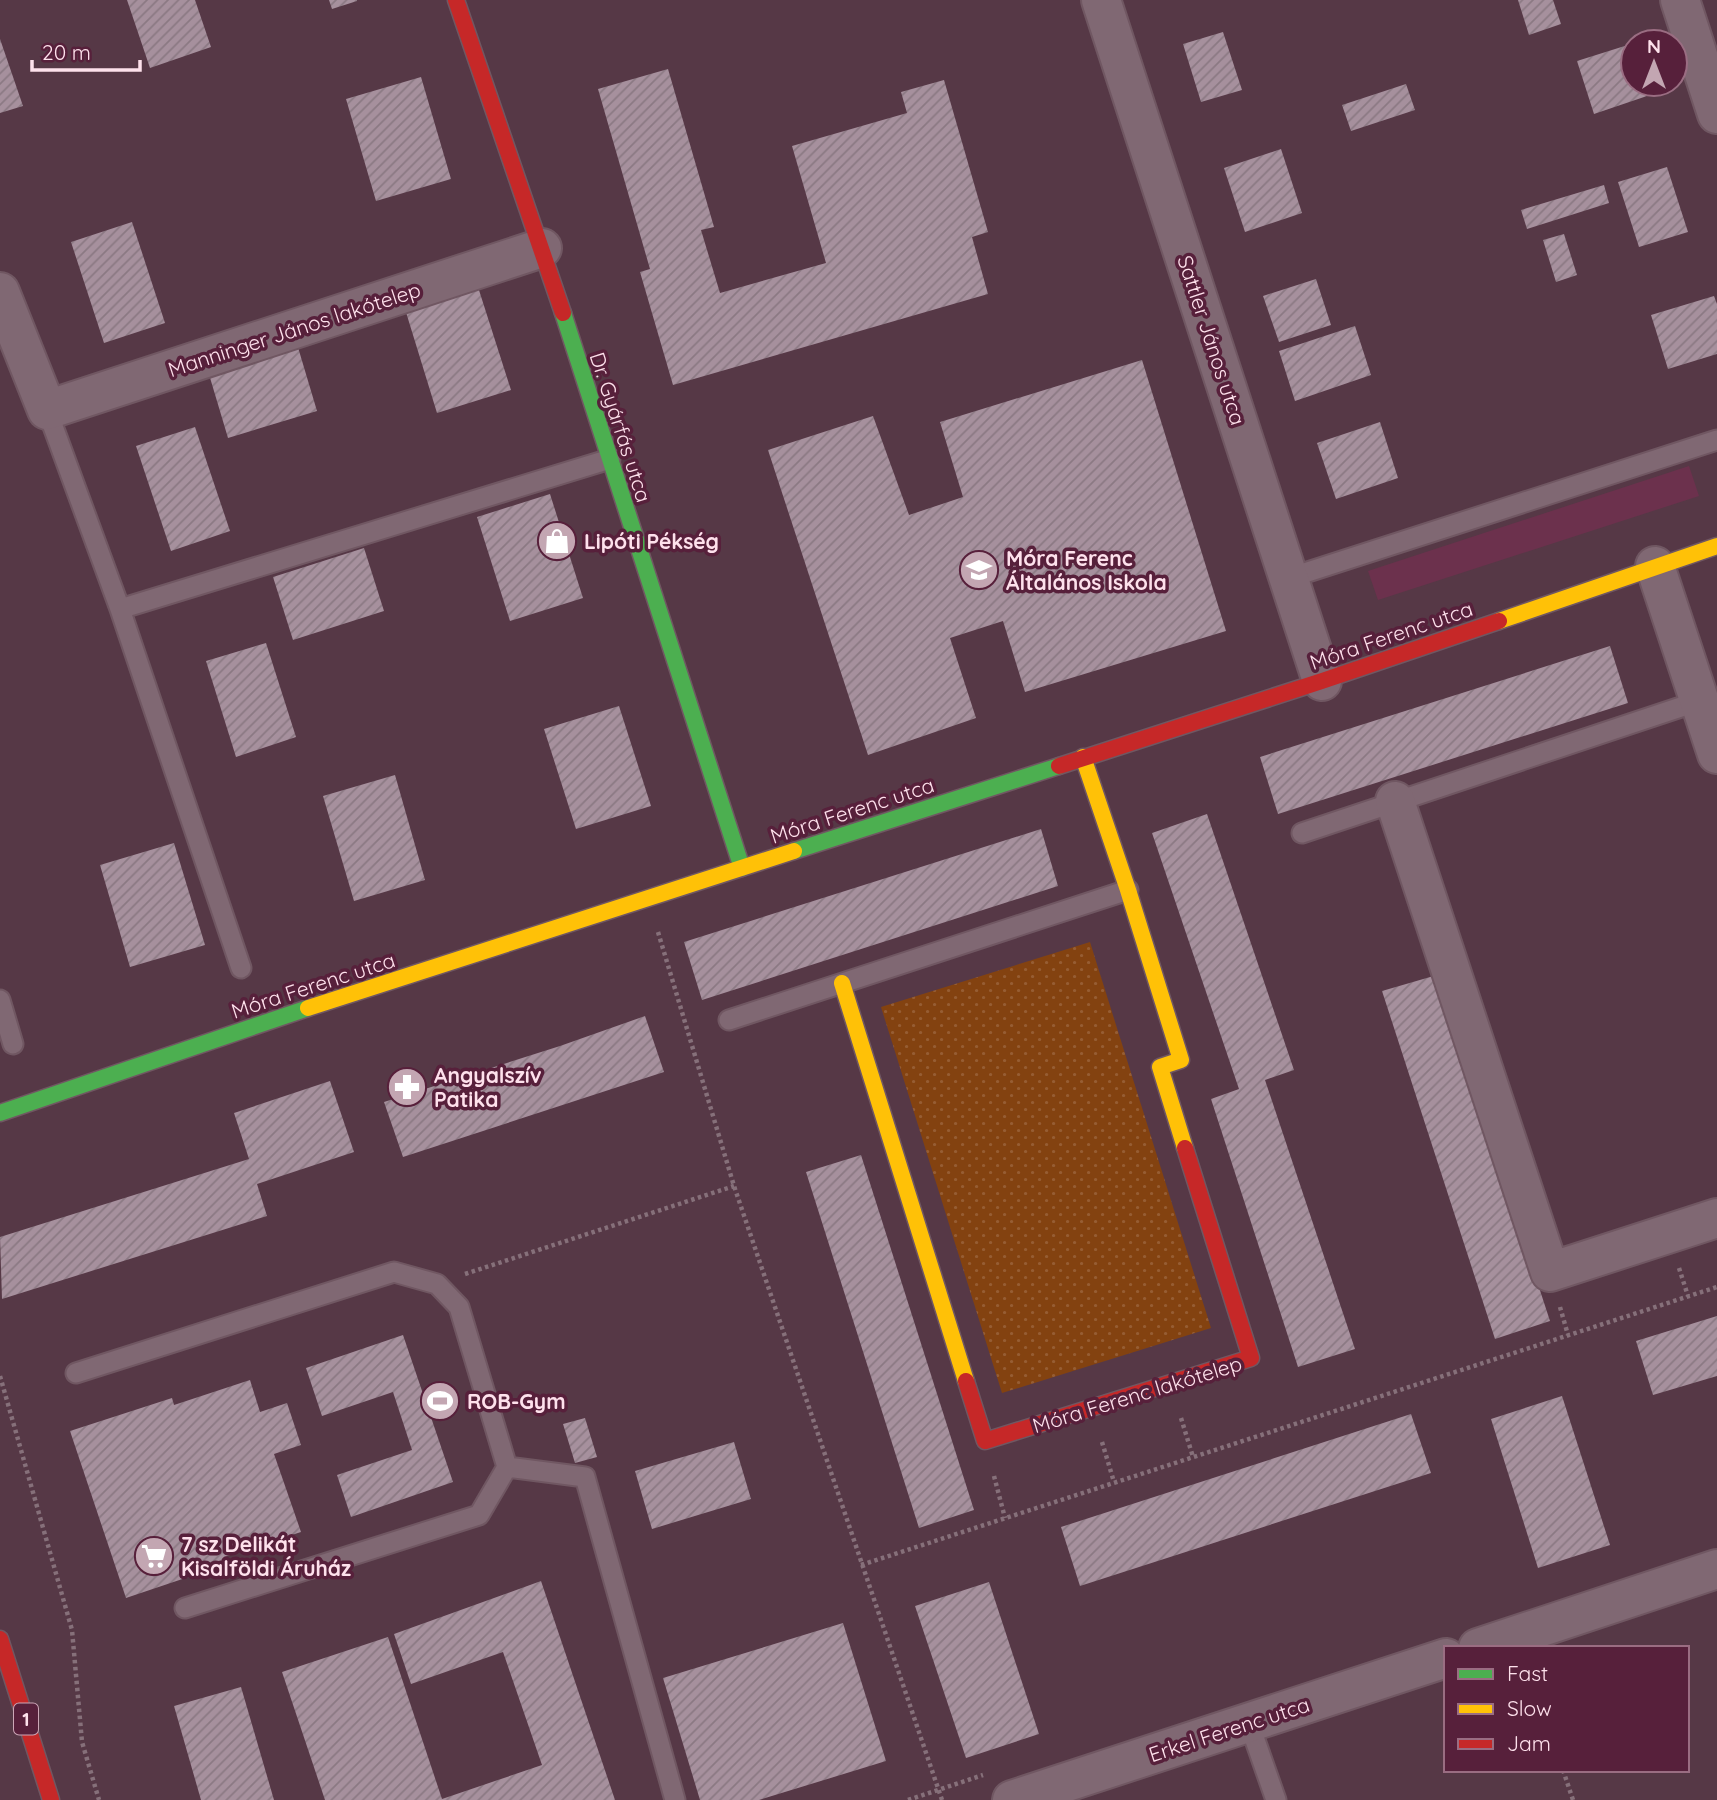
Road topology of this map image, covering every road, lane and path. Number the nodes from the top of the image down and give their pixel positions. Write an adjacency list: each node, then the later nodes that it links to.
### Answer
1 (456, 0): 5 (street, Dr. Gyárfás utca)
2 (1101, 0): 12 (street, Sattler János utca)
3 (1680, 0): 4 (street)
4 (1717, 114)
5 (542, 248): 7 (street, Manninger János lakótelep); 9 (street, Dr. Gyárfás utca)
6 (0, 292): 7 (street)
7 (47, 410): 13 (lane)
8 (1717, 440): 12 (lane)
9 (610, 459): 13 (lane); 20 (street, Dr. Gyárfás utca)
10 (1717, 546): 11 (street, Móra Ferenc utca)
11 (1655, 566): 14 (street, Móra Ferenc utca); 15 (street)
12 (1289, 578): 14 (street, Sattler János utca)
13 (120, 609): 23 (lane)
14 (1322, 681): 17 (street, Móra Ferenc utca)
15 (1699, 701): 16 (street); 18 (lane)
16 (1717, 754)
17 (1083, 757): 20 (street, Móra Ferenc utca); 21 (street, Móra Ferenc lakótelep)
18 (1395, 801): 19 (lane); 30 (street)
19 (1302, 833)
20 (742, 868): 22 (street, Móra Ferenc utca)
21 (1128, 890): 24 (lane); 24 (street, Móra Ferenc lakótelep)
22 (648, 898): 28 (street, Móra Ferenc utca); 29 (path)
23 (241, 968)
24 (842, 983): 26 (lane)
25 (0, 1000): 27 (lane)
26 (729, 1020)
27 (13, 1044)
28 (0, 1114)
29 (734, 1186): 31 (path); 36 (path)
30 (1717, 1217)
31 (437, 1284): 33 (lane); 35 (lane)
32 (1717, 1287): 36 (path)
33 (76, 1373)
34 (0, 1376): 45 (path)
35 (508, 1467): 38 (lane); 46 (lane)
36 (861, 1565): 47 (path)
37 (1717, 1569): 40 (street)
38 (185, 1608)
39 (0, 1639): 44 (street, 1)
40 (1484, 1646)
41 (1444, 1659): 42 (street, Erkel Ferenc utca)
42 (1249, 1723): 48 (street, Erkel Ferenc utca); 49 (lane)
43 (1564, 1772): 50 (path)
44 (51, 1800)
45 (99, 1800)
46 (674, 1800)
47 (942, 1800)
48 (1012, 1800)
49 (1276, 1800)
50 (1573, 1800)

